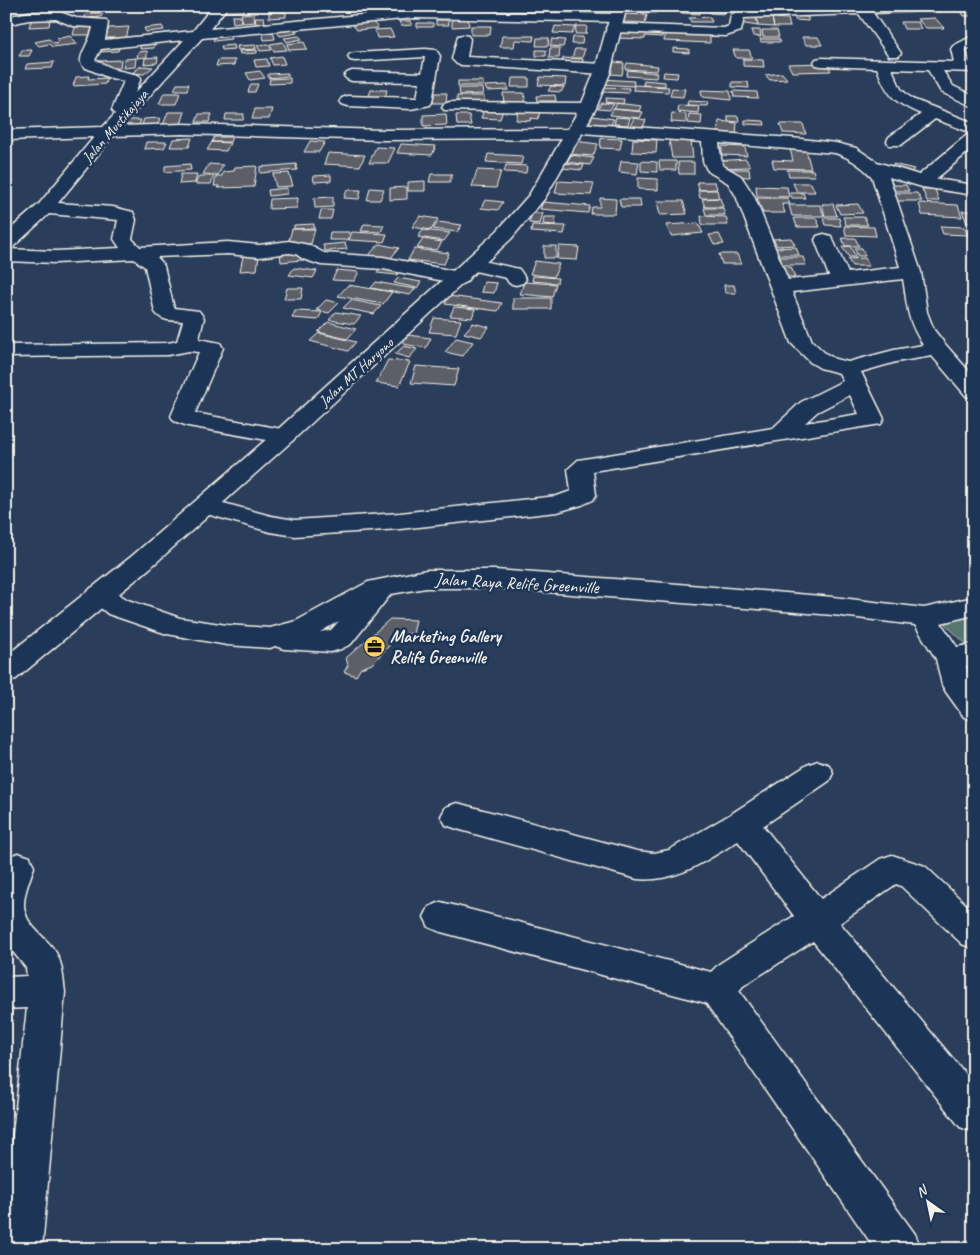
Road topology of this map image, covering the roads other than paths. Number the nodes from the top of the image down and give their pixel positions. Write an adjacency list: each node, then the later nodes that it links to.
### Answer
1 (221, 6): 10 (street, Jalan Mustikajaya)
2 (961, 6): 4 (street)
3 (805, 9): 4 (street); 8 (street)
4 (863, 9): 14 (street)
5 (414, 10): 7 (street); 10 (street)
6 (34, 11): 9 (street); 13 (street)
7 (546, 11): 8 (street)
8 (617, 18): 18 (street, Jalan MT Haryono)
9 (6, 20)
10 (198, 34): 13 (street); 26 (street, Jalan Mustikajaya)
11 (464, 39): 18 (street)
12 (974, 39): 17 (street)
13 (95, 45): 26 (street)
14 (888, 58): 15 (street); 16 (street); 25 (street)
15 (820, 62)
16 (933, 66): 17 (street); 22 (street)
17 (968, 66)
18 (603, 69): 24 (street, Jalan MT Haryono)
19 (352, 76): 20 (street); 20 (street); 21 (street)
20 (429, 78): 21 (street)
21 (348, 101): 29 (street)
22 (974, 102)
23 (450, 107): 24 (street)
24 (588, 108): 28 (street, Jalan MT Haryono)
25 (933, 113): 27 (street); 33 (street)
26 (113, 126): 29 (street); 30 (street); 37 (street, Jalan Mustikajaya)
27 (974, 129)
28 (576, 131): 29 (street); 31 (street); 43 (street, Jalan MT Haryono)
29 (334, 133)
30 (6, 135)
31 (710, 138): 34 (street); 47 (street)
32 (974, 138): 35 (street)
33 (895, 141)
34 (871, 166): 35 (street); 44 (street)
35 (922, 182): 36 (street)
36 (974, 190)
37 (45, 208): 40 (street, Jalan Mustikajaya); 41 (street)
38 (881, 239): 44 (street)
39 (824, 240): 46 (street)
40 (6, 243)
41 (136, 252): 42 (street); 43 (street); 48 (street)
42 (6, 255)
43 (466, 272): 45 (street); 55 (street, Jalan MT Haryono)
44 (904, 273): 46 (street); 50 (street)
45 (516, 279)
46 (840, 279): 47 (street)
47 (781, 286): 52 (street)
48 (189, 345): 49 (street); 55 (street)
49 (6, 351)
50 (942, 355): 51 (street); 52 (street); 53 (street)
51 (974, 359)
52 (851, 376): 54 (street); 54 (street)
53 (974, 391)
54 (781, 433): 56 (street)
55 (284, 436): 56 (street, Jalan MT Haryono)
56 (204, 506): 57 (street, Jalan MT Haryono)
57 (100, 594): 59 (street, Jalan Raya Relife Greenville); 61 (street, Jalan MT Haryono)
58 (974, 606): 59 (street, Jalan Raya Relife Greenville)
59 (924, 617): 60 (street)
60 (962, 656): 62 (street)
61 (6, 672)
62 (974, 709)
63 (818, 774): 65 (street)
64 (456, 816): 65 (street)
65 (742, 823): 68 (street)
66 (18, 867): 71 (street)
67 (441, 917): 70 (street)
68 (817, 920): 69 (street); 70 (street); 73 (street)
69 (974, 934)
70 (717, 990): 75 (street)
71 (46, 992): 72 (street); 74 (street)
72 (6, 993)
73 (974, 1114)
74 (21, 1249)
75 (900, 1249)

